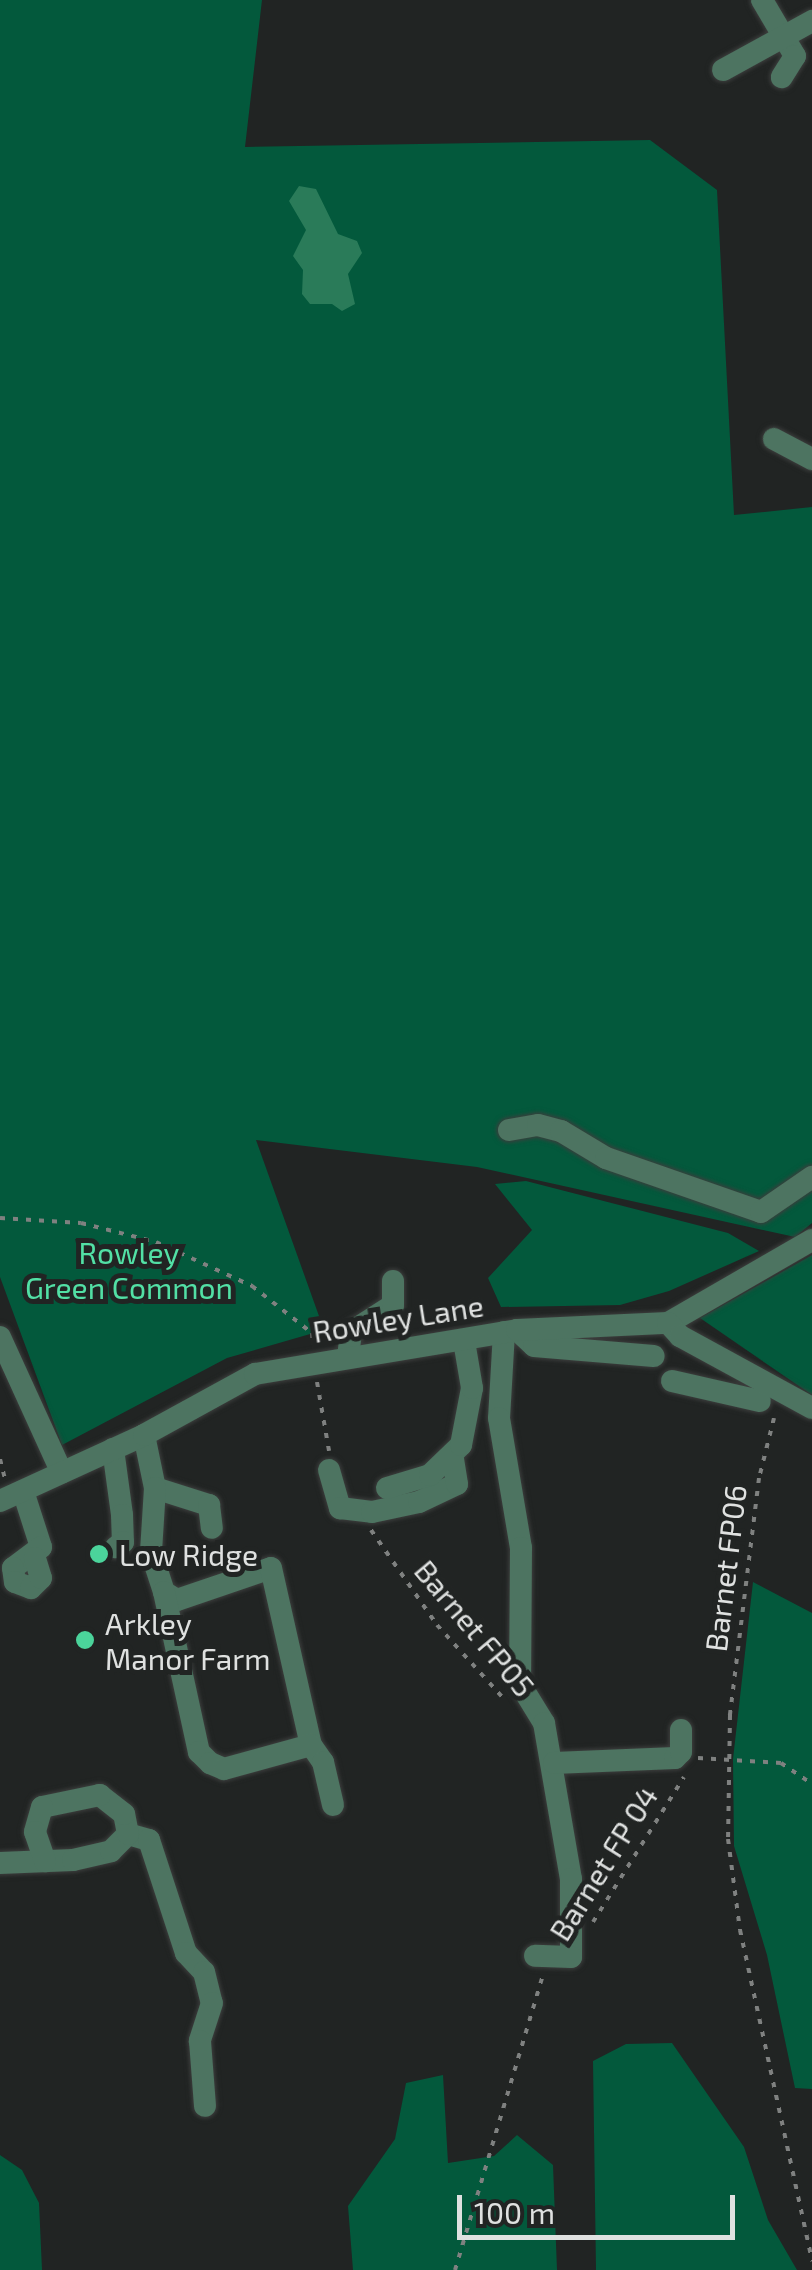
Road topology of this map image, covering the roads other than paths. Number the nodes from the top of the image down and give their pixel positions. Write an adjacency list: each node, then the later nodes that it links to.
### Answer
1 (762, 0): 3 (street)
2 (812, 21): 3 (street)
3 (782, 38): 4 (street); 5 (street)
4 (723, 70)
5 (782, 76)
6 (774, 439): 7 (street)
7 (812, 459)
8 (509, 1130): 9 (street)
9 (806, 1182): 10 (street)
10 (812, 1207)
11 (812, 1240): 13 (street)
12 (392, 1280): 18 (street)
13 (668, 1323): 14 (street, Rowley Lane); 19 (street)
14 (511, 1331): 16 (street, Rowley Lane); 17 (street); 39 (street)
15 (0, 1337): 28 (street)
16 (464, 1341): 18 (street, Rowley Lane); 26 (street)
17 (654, 1356)
18 (348, 1357): 24 (street, Rowley Lane)
19 (724, 1358): 21 (street); 23 (street)
20 (672, 1381): 21 (street)
21 (718, 1392): 22 (street)
22 (760, 1401)
23 (812, 1408)
24 (144, 1435): 25 (street, Rowley Lane); 29 (street)
25 (113, 1450): 28 (street, Rowley Lane); 34 (street)
26 (452, 1454): 27 (street); 30 (street)
27 (333, 1469)
28 (62, 1473): 31 (street, Rowley Lane)
29 (155, 1488): 33 (street); 36 (street)
30 (387, 1488)
31 (22, 1491): 32 (street, Rowley Lane); 35 (street)
32 (0, 1501)
33 (212, 1528)
34 (116, 1547)
35 (35, 1558)
36 (164, 1592): 38 (street); 38 (street)
37 (680, 1730): 39 (street)
38 (310, 1745): 40 (street)
39 (554, 1763): 44 (street)
40 (333, 1805)
41 (128, 1834): 42 (street); 42 (street); 45 (street)
42 (44, 1861): 43 (street)
43 (0, 1863)
44 (535, 1956)
45 (205, 2106)

